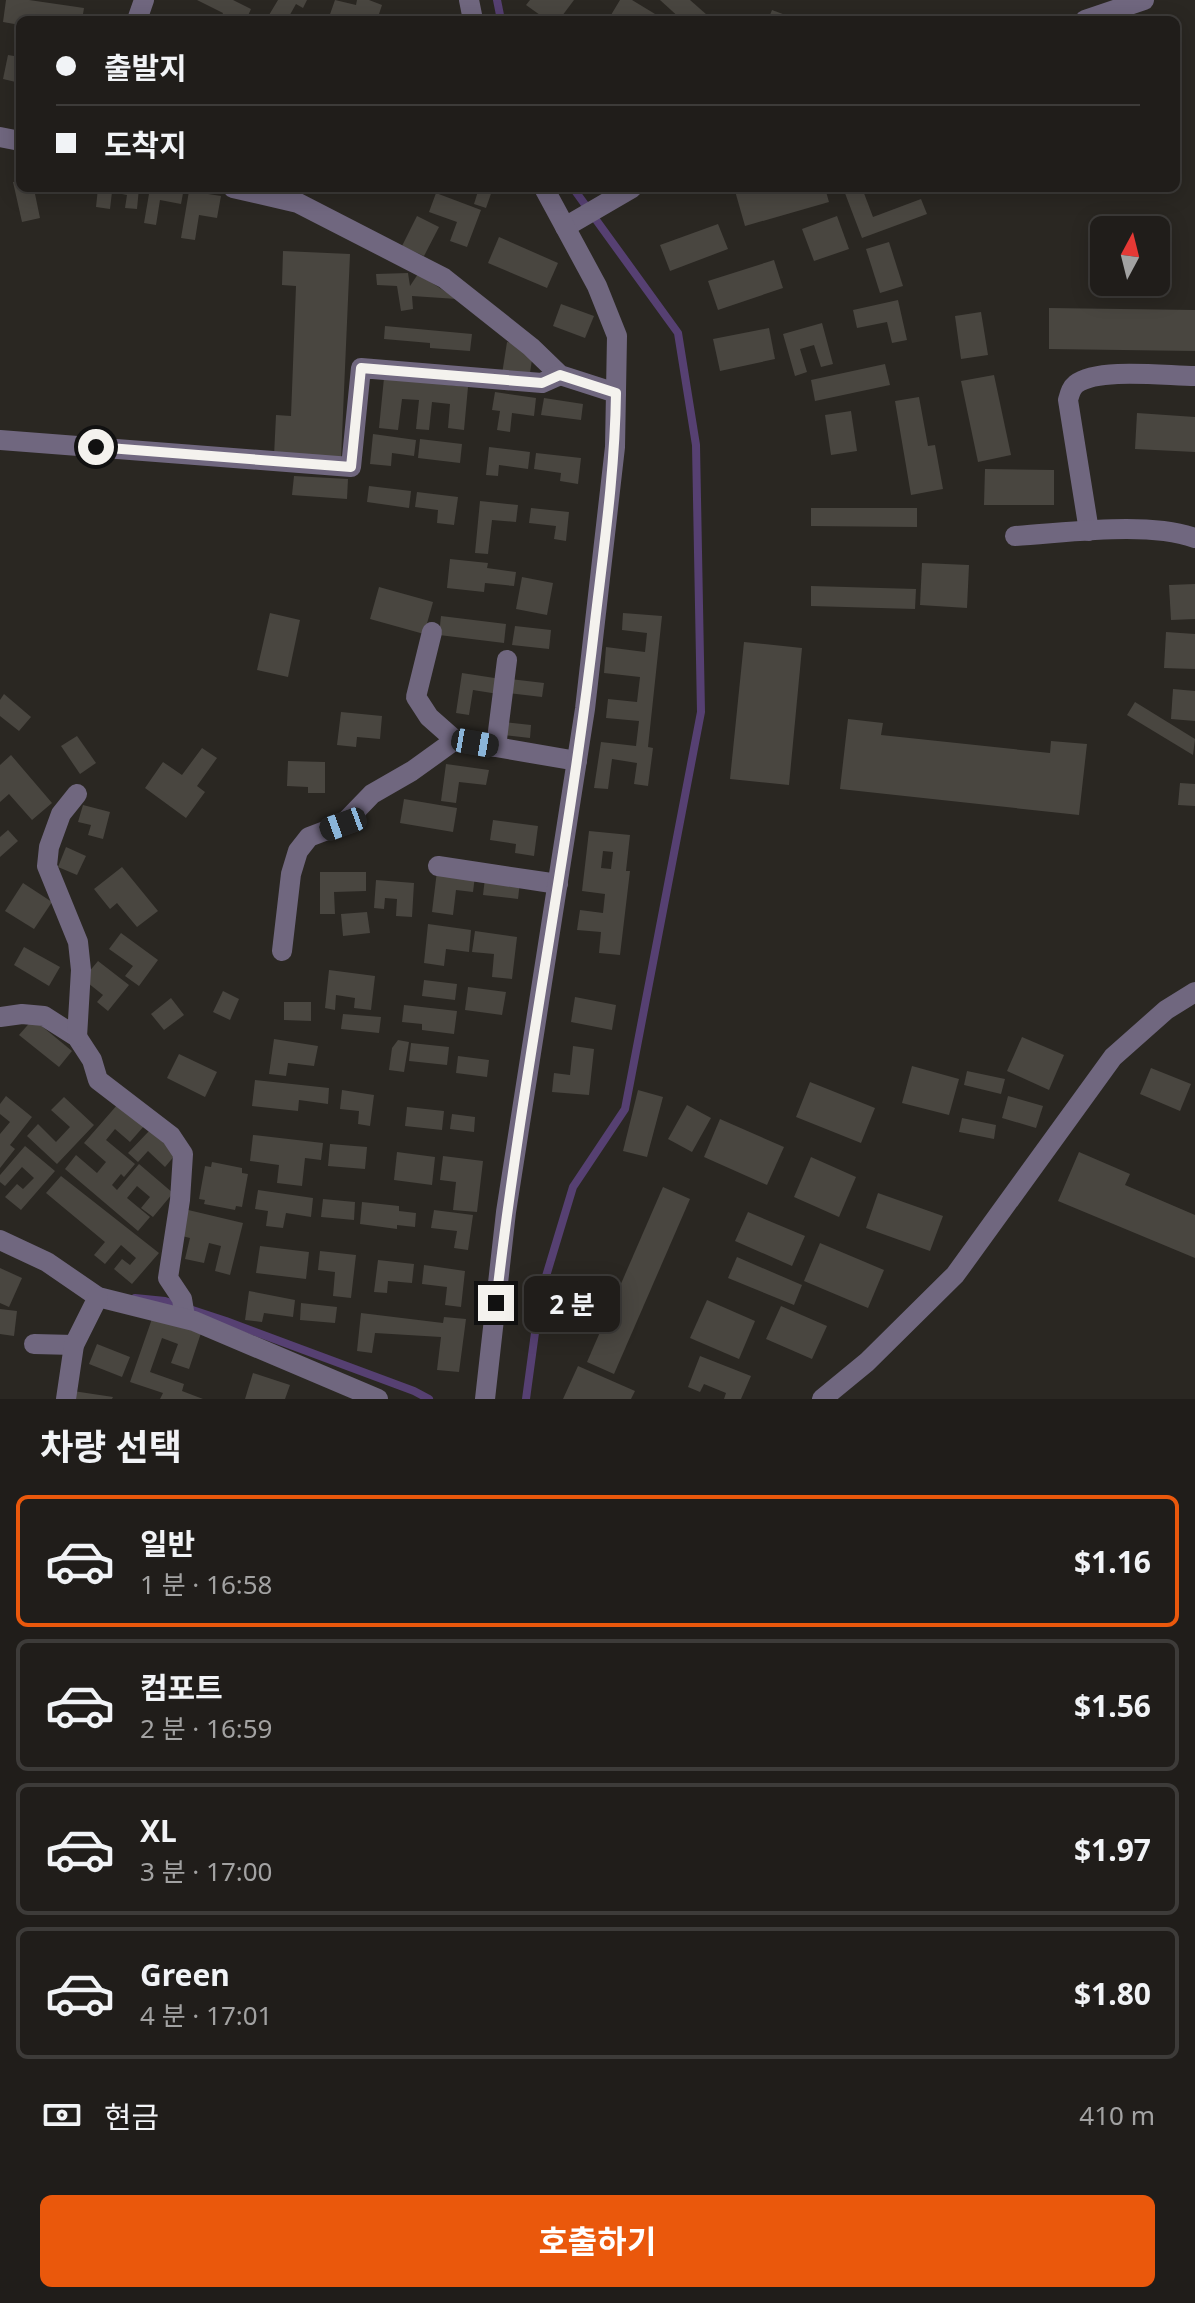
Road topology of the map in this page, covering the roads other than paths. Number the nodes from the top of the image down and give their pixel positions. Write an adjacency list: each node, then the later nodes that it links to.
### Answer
1 (1144, 0): 2 (street)
2 (1097, 16)
3 (250, 192): 7 (street)
4 (547, 192): 6 (street)
5 (625, 192): 6 (street)
6 (570, 224): 9 (street)
7 (560, 375): 9 (street); 10 (street)
8 (1195, 376): 11 (street)
9 (616, 393): 18 (street)
10 (0, 440)
11 (1089, 531): 12 (street); 13 (street)
12 (1015, 536)
13 (1195, 538)
14 (432, 632): 16 (street)
15 (507, 660): 17 (street)
16 (455, 740): 17 (street); 22 (street)
17 (496, 747): 18 (street)
18 (577, 761): 21 (street)
19 (77, 794): 25 (street)
20 (438, 866): 21 (street)
21 (558, 884): 31 (street)
22 (282, 951)
23 (1195, 992): 34 (street)
24 (0, 1017): 25 (street)
25 (77, 1037): 28 (street)
26 (0, 1240): 27 (street)
27 (98, 1297): 28 (street); 30 (street)
28 (183, 1309): 33 (street)
29 (34, 1344): 30 (street)
30 (74, 1345): 32 (street)
31 (489, 1397)
32 (66, 1399)
33 (378, 1399)
34 (822, 1399)

